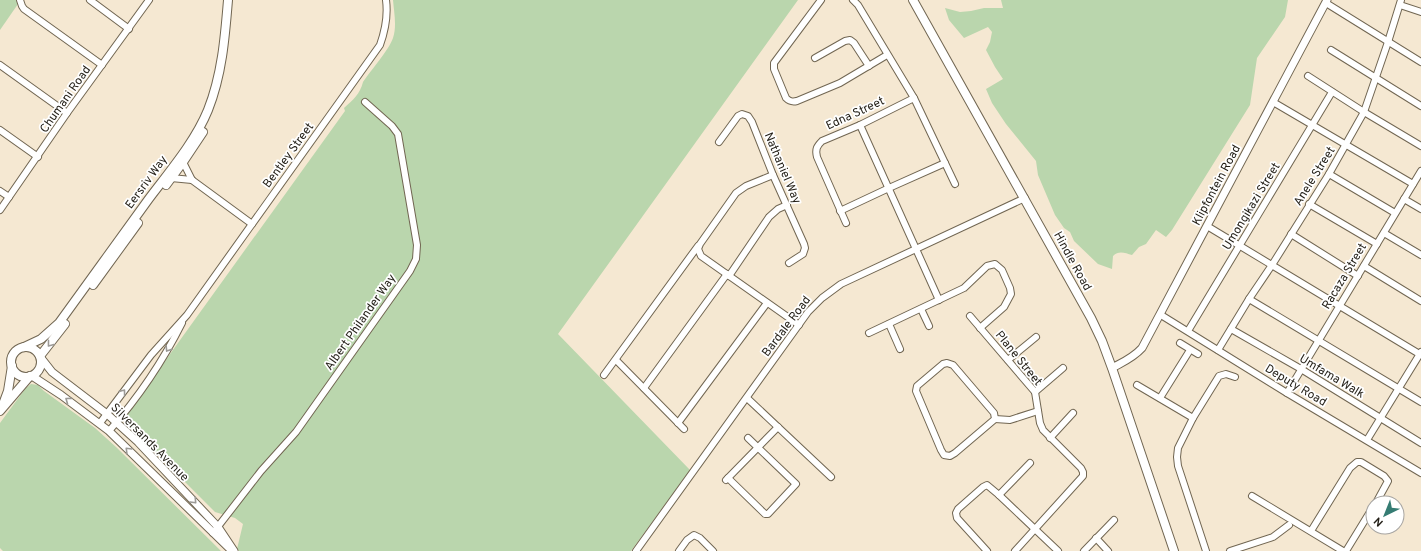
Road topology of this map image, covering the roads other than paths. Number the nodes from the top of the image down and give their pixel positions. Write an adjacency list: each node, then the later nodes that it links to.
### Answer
1 (20, 0): 20 (street)
2 (90, 0): 13 (street)
3 (149, 0): 13 (street, Chumani Road)
4 (228, 0): 92 (main road, Eersriv Way)
5 (233, 0): 38 (main road, Eersriv Way)
6 (386, 0): 59 (street, Bentley Street)
7 (821, 0): 21 (street)
8 (853, 0): 16 (street)
9 (913, 0): 50 (main road, Hindle Road)
10 (1326, 2): 14 (street); 27 (street, Klipfontein Road)
11 (1400, 2): 12 (street); 14 (street, Anele Street)
12 (1421, 12)
13 (129, 29): 20 (street, Chumani Road)
14 (1388, 42): 18 (street); 23 (street, Anele Street)
15 (1331, 50): 23 (street)
16 (887, 55): 21 (street); 25 (street)
17 (815, 58): 21 (street)
18 (1421, 62)
19 (0, 65): 30 (street)
20 (102, 65): 30 (street, Chumani Road)
21 (869, 66)
22 (1308, 76): 24 (street)
23 (1376, 78): 28 (street); 29 (street, Anele Street)
24 (1332, 92): 29 (street); 32 (street, Umongikazi Street)
25 (914, 98): 31 (street, Edna Street); 39 (street)
26 (365, 102): 145 (street, Albert Philander Way)
27 (1273, 102): 32 (street); 60 (street, Klipfontein Road)
28 (1421, 106)
29 (1364, 112): 35 (street, Anele Street); 36 (street)
30 (67, 113): 37 (street, Chumani Road)
31 (860, 125): 47 (street); 56 (street, Edna Street)
32 (1313, 125): 35 (street); 65 (street, Umongikazi Street)
33 (0, 130): 37 (street)
34 (719, 142): 42 (street, Nathaniel Way)
35 (1346, 144): 41 (street, Anele Street); 46 (street)
36 (1421, 146)
37 (38, 157): 49 (street, Chumani Road)
38 (183, 162): 43 (main road, Eersriv Way); 44 (street)
39 (945, 163): 45 (street); 47 (street)
40 (1421, 171): 46 (street, Racaza Street)
41 (1329, 174): 52 (street, Anele Street); 57 (street)
42 (773, 175): 53 (street, Nathaniel Way); 64 (street)
43 (171, 178): 44 (street); 99 (main road, Eersriv Way, one-way to 99)
44 (192, 180): 59 (street)
45 (955, 184)
46 (1413, 184): 51 (street, Racaza Street)
47 (888, 188): 56 (street); 66 (street)
48 (0, 191): 49 (street)
49 (9, 197): 55 (street, Chumani Road)
50 (1025, 198): 66 (street, Bardale Road); 105 (main road, Hindle Road)
51 (1404, 199): 54 (street); 57 (street, Racaza Street)
52 (1309, 204): 62 (street, Anele Street); 63 (street)
53 (787, 205): 68 (street, Nathaniel Way); 71 (street)
54 (1421, 209)
55 (0, 210)
56 (840, 211): 58 (street, Edna Street)
57 (1395, 213): 61 (street, Racaza Street)
58 (846, 223)
59 (252, 224): 79 (street, Bentley Street)
60 (1207, 226): 65 (street); 80 (street, Klipfontein Road)
61 (1384, 233): 63 (street, Racaza Street); 67 (street)
62 (1291, 234): 69 (street, Anele Street); 72 (street)
63 (1377, 244): 70 (street, Racaza Street)
64 (699, 245): 71 (street); 100 (street)
65 (1240, 246): 69 (street); 87 (street, Umongikazi Street)
66 (916, 249): 74 (street); 83 (street, Bardale Road)
67 (1421, 255)
68 (789, 262)
69 (1272, 265): 73 (street, Anele Street); 77 (street)
70 (1364, 266): 72 (street, Racaza Street); 75 (street)
71 (728, 275): 76 (street); 111 (street)
72 (1358, 276): 77 (street, Racaza Street)
73 (1249, 299): 86 (street, Anele Street); 90 (street)
74 (939, 300): 78 (street); 85 (street, Plane Street)
75 (1421, 300)
76 (767, 303): 83 (street); 127 (street)
77 (1340, 306): 90 (street, Racaza Street); 96 (street)
78 (921, 309): 82 (street); 84 (street)
79 (187, 315): 98 (street, Bentley Street); 102 (street, Bentley Street, one-way to 102)
80 (1161, 315): 87 (street, Deputy Road); 105 (street, Klipfontein Road)
81 (970, 316): 85 (street, Plane Street)
82 (889, 324): 88 (street); 93 (street)
83 (799, 325): 115 (street, Bardale Road)
84 (929, 326)
85 (980, 328): 101 (street, Plane Street)
86 (1231, 329): 95 (street, Anele Street); 106 (street, Umfama Walk)
87 (1188, 331): 95 (street, Deputy Road)
88 (869, 333)
89 (1036, 337): 101 (street)
90 (1318, 340): 106 (street, Racaza Street); 112 (street)
91 (1180, 343): 94 (street)
92 (24, 347): 99 (main road); 103 (main road)
93 (900, 349)
94 (1190, 350): 97 (street); 116 (street)
95 (1218, 350): 114 (street, Deputy Road)
96 (1420, 353): 112 (street)
97 (1198, 354)
98 (150, 355): 102 (street); 121 (street, Bentley Street, one-way to 98)
99 (40, 357): 108 (main road); 121 (street, Silversands Avenue)
100 (616, 360): 107 (street); 111 (street)
101 (1008, 360): 113 (street, Plane Street)
102 (160, 362): 125 (street, Bentley Street)
103 (12, 366): 108 (main road); 118 (main road)
104 (1063, 368): 113 (street)
105 (1112, 368): 158 (main road, Hindle Road)
106 (1301, 369): 114 (street, Racaza Street); 123 (street, Umfama Walk)
107 (604, 375)
108 (31, 376): 118 (main road); 126 (street, Silversands Avenue, one-way to 108)
109 (1235, 377): 122 (street)
110 (1137, 385): 116 (street)
111 (644, 388): 127 (street)
112 (1398, 388): 117 (street); 123 (street)
113 (1035, 392): 119 (street, Plane Street)
114 (1286, 393): 133 (street, Deputy Road)
115 (746, 398): 128 (street); 150 (street, Bardale Road)
116 (1160, 398): 122 (street)
117 (1421, 402)
118 (1, 410)
119 (1038, 411): 124 (street); 132 (street, Plane Street)
120 (1073, 413): 132 (street)
121 (107, 414): 125 (street, Silversands Avenue); 126 (street, Bentley Street)
122 (1193, 418): 159 (street)
123 (1380, 418): 133 (street); 134 (street, Umfama Walk)
124 (995, 419): 124 (street)
125 (117, 422): 130 (street, Bentley Street); 145 (street, Silversands Avenue, one-way to 145)
126 (100, 423): 130 (street, Silversands Avenue)
127 (678, 423): 129 (street)
128 (778, 427): 135 (street); 138 (street)
129 (684, 429)
130 (109, 431): 145 (street, Silversands Avenue, one-way to 130)
131 (748, 438): 135 (street)
132 (1050, 438): 146 (street, Plane Street)
133 (1367, 440): 137 (street, Deputy Road)
134 (1421, 443)
135 (758, 447): 135 (street)
136 (1030, 463): 139 (street)
137 (1421, 473)
138 (831, 477)
139 (999, 495): 146 (street); 153 (street)
140 (1380, 495): 147 (street)
141 (1252, 496): 147 (street)
142 (1365, 519): 161 (street)
143 (1114, 520): 148 (street)
144 (1290, 525): 160 (street)
145 (216, 530): 149 (street, Silversands Avenue)
146 (1035, 530): 154 (street); 155 (street)
147 (1311, 531): 161 (street)
148 (1096, 538): 156 (street); 157 (street)
149 (233, 551)
150 (636, 551)
151 (679, 551): 152 (street)
152 (713, 551)
153 (987, 551)
154 (1015, 551)
155 (1058, 551)
156 (1084, 551)
157 (1108, 551)
158 (1174, 551)
159 (1206, 551)
160 (1230, 551)
161 (1344, 551)

